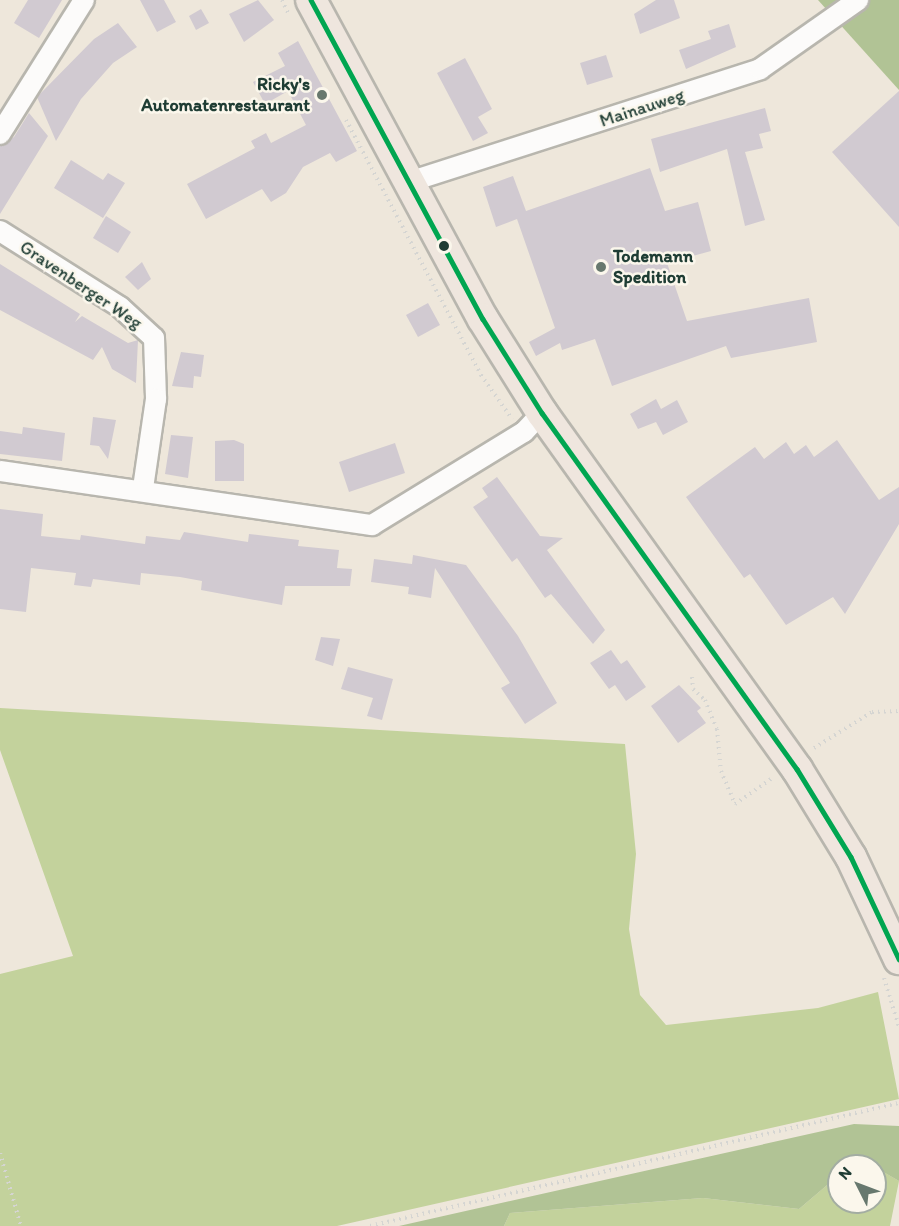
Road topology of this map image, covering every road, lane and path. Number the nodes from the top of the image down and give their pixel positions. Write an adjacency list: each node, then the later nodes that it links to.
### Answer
1 (84, 0): 6 (street)
2 (282, 0): 4 (path)
3 (858, 0): 7 (street, Mainauweg)
4 (301, 9): 7 (main road)
5 (342, 112): 9 (path)
6 (0, 134)
7 (409, 182): 9 (main road)
8 (0, 231): 11 (street, Gravenberger Weg)
9 (533, 422): 11 (street); 18 (main road)
10 (0, 471): 11 (street)
11 (143, 488)
12 (692, 677): 16 (path)
13 (899, 711): 14 (path)
14 (814, 748)
15 (772, 770): 17 (path)
16 (771, 779)
17 (779, 780)
18 (889, 964): 19 (path)
19 (899, 1026)
20 (899, 1103): 23 (path)
21 (0, 1153): 22 (path)
22 (21, 1226)
23 (370, 1226)

